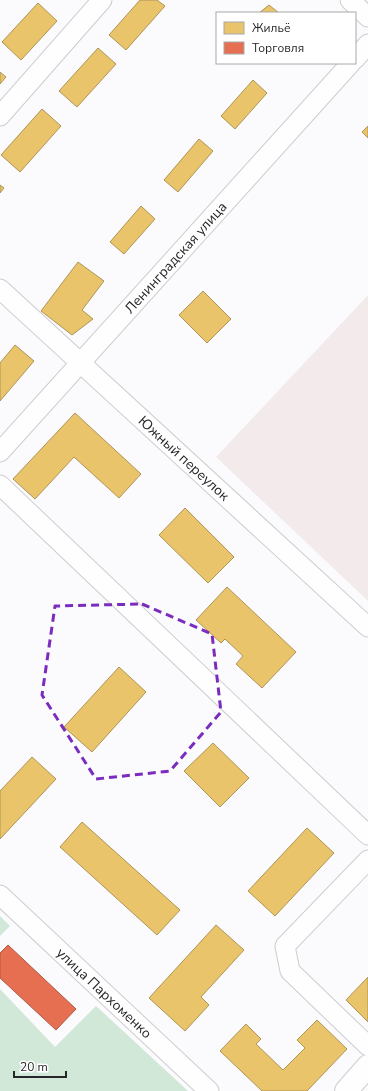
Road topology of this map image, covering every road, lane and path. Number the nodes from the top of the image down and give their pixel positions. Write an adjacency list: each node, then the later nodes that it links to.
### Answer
1 (102, 0): 7 (street)
2 (350, 0): 3 (street)
3 (368, 17)
4 (368, 44): 5 (street)
5 (356, 57)
6 (350, 64): 9 (street, Ленинградская улица)
7 (0, 116)
8 (0, 289): 9 (street, Южный переулок)
9 (81, 363): 10 (street, Ленинградская улица); 12 (street, Южный переулок)
10 (0, 452)
11 (0, 485): 13 (street)
12 (368, 627)
13 (368, 835)
14 (368, 860): 16 (street)
15 (0, 895): 18 (street, улица Пархоменко)
16 (368, 1046)
17 (368, 1066): 19 (main road)
18 (209, 1091)
19 (346, 1091)

